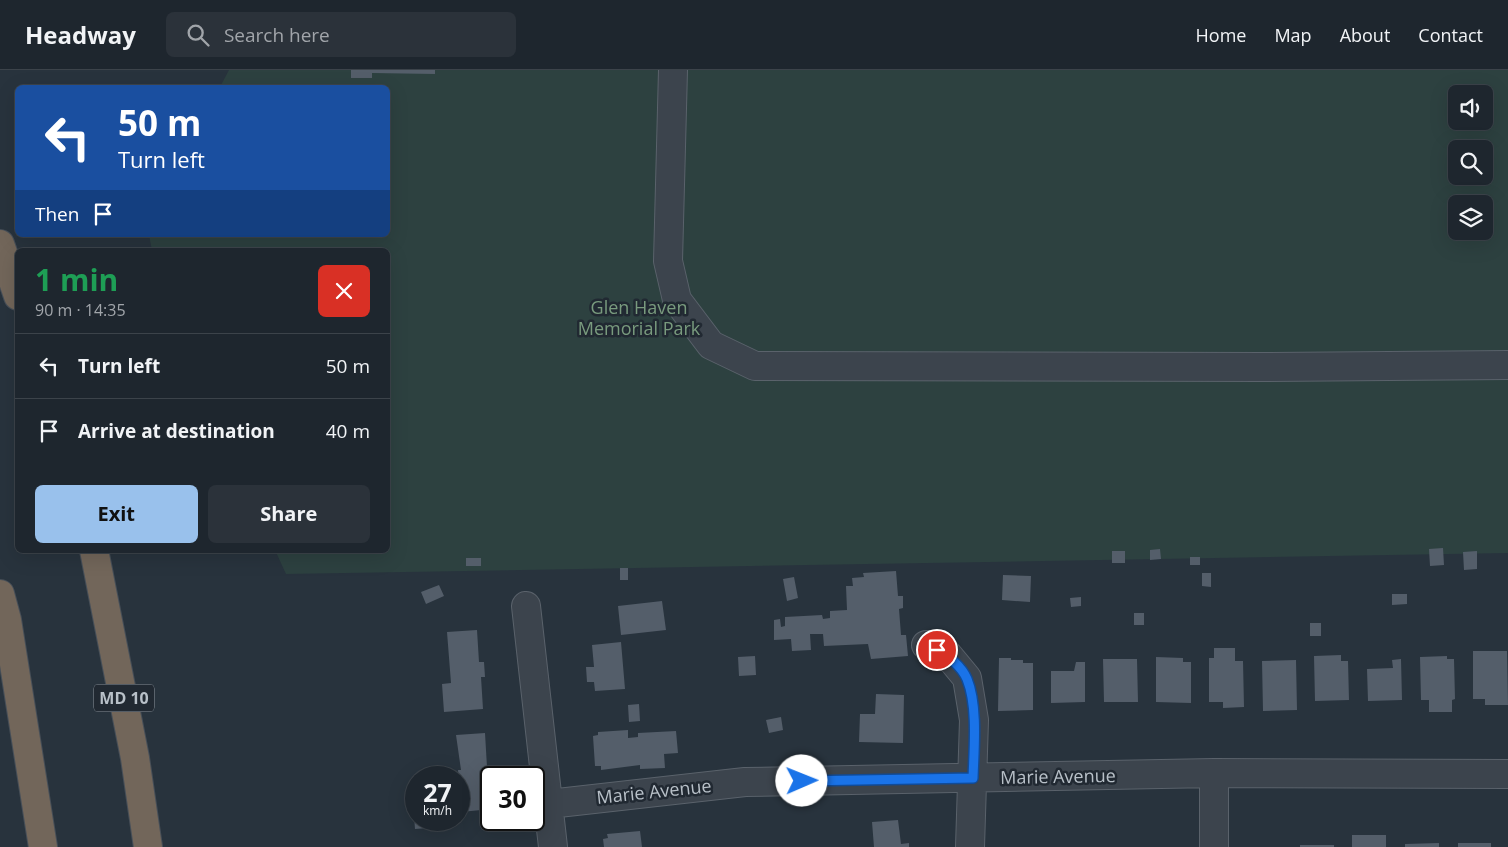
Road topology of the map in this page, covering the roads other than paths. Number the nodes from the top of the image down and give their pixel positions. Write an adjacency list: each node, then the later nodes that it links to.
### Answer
1 (674, 70): 4 (street)
2 (0, 244): 3 (highway)
3 (15, 287)
4 (1508, 365)
5 (95, 553): 14 (highway, MD 10)
6 (0, 594): 13 (highway)
7 (526, 606): 12 (street)
8 (926, 645): 11 (street)
9 (1214, 773): 10 (street, Marie Avenue); 11 (street, Marie Avenue); 17 (street)
10 (1508, 774)
11 (973, 778): 12 (street, Marie Avenue); 16 (street)
12 (549, 804): 15 (street)
13 (43, 847)
14 (148, 847)
15 (553, 847)
16 (970, 847)
17 (1214, 847)

